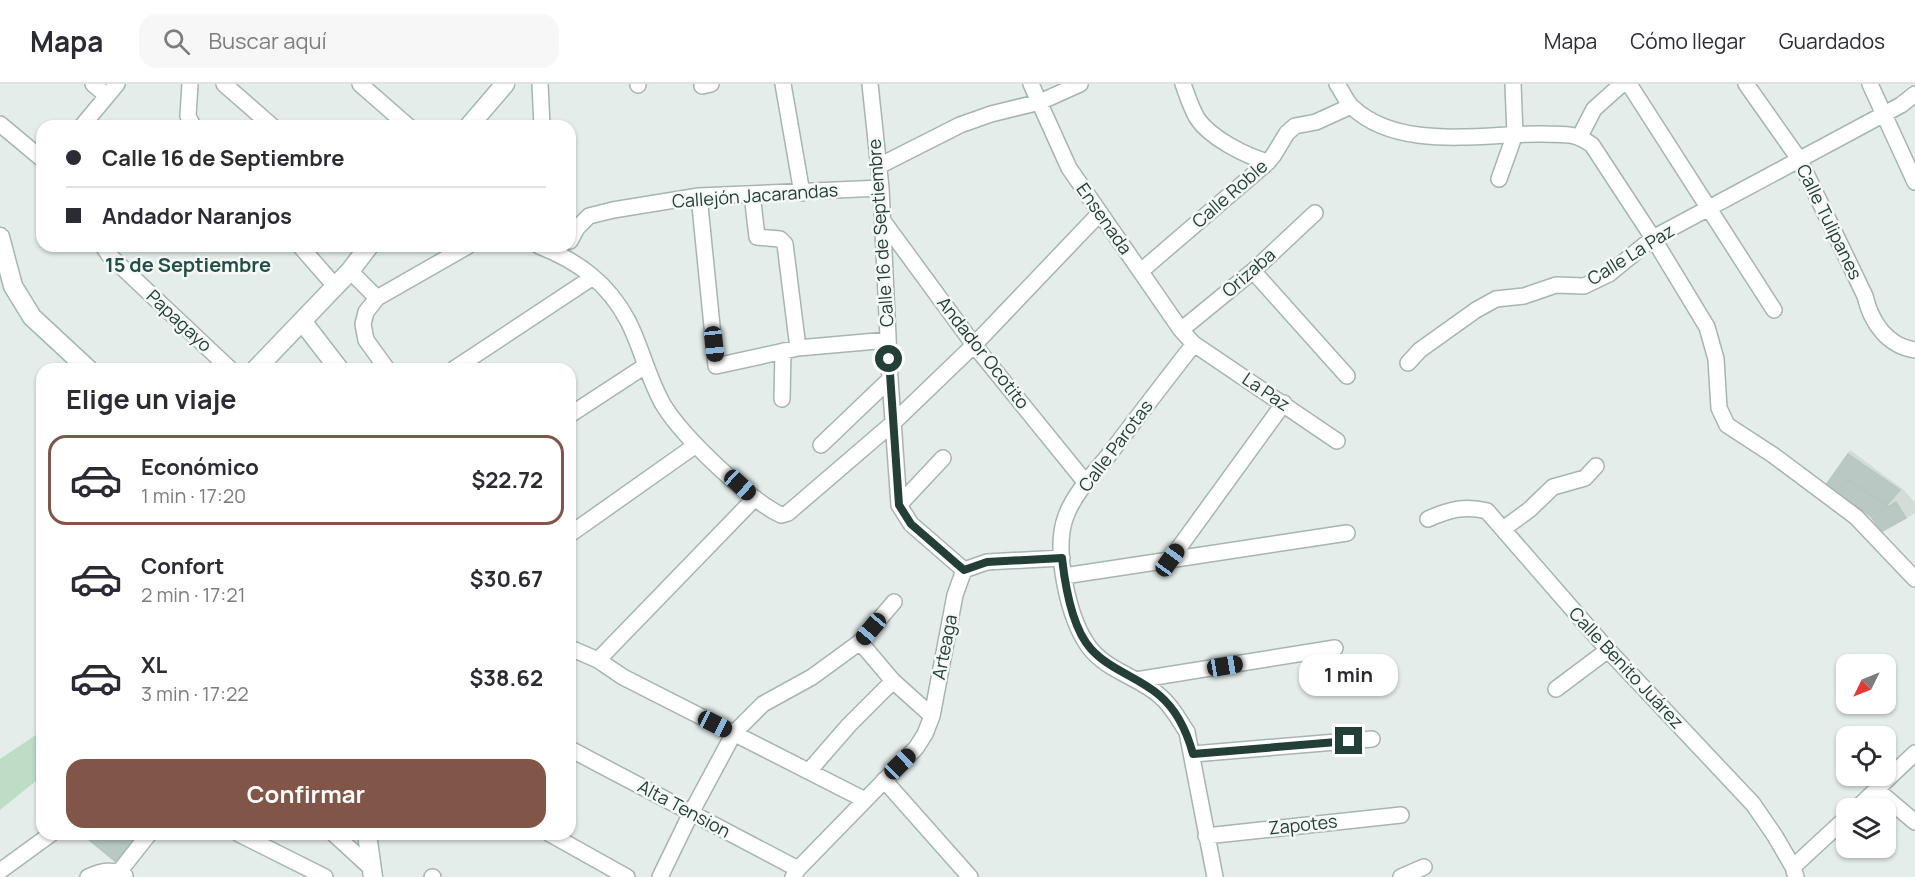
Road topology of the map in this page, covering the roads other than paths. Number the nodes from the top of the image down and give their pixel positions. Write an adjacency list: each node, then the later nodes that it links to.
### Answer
1 (93, 84): 20 (street)
2 (117, 84): 20 (street)
3 (190, 84): 25 (street)
4 (225, 84): 26 (street)
5 (360, 84): 27 (street)
6 (540, 84): 29 (street)
7 (783, 84): 40 (street)
8 (870, 84): 36 (street, Calle 16 de Septiembre)
9 (1031, 84): 21 (street, Ensenada)
10 (1080, 84): 21 (street)
11 (1183, 84): 35 (street)
12 (1337, 84): 22 (street)
13 (1513, 84): 31 (street)
14 (1622, 84): 32 (street)
15 (1629, 84): 43 (street)
16 (1746, 84): 34 (street, Calle Tulipanes)
17 (1870, 84): 23 (street)
18 (501, 85): 28 (main road)
19 (1915, 94): 23 (street, Calle La Paz)
20 (107, 96): 24 (street)
21 (1040, 102): 36 (street); 45 (street, Ensenada)
22 (1351, 106): 31 (street); 35 (street, Calle Roble)
23 (1882, 114): 34 (street, Calle La Paz); 38 (street)
24 (87, 120)
25 (190, 120)
26 (265, 120)
27 (401, 120)
28 (475, 120)
29 (542, 120)
30 (0, 124): 33 (street)
31 (1515, 134): 32 (street); 37 (street)
32 (1580, 136): 49 (street)
33 (36, 154)
34 (1799, 159): 43 (street, Calle La Paz); 68 (street, Calle Tulipanes)
35 (1268, 162): 56 (street, Calle Roble)
36 (879, 166): 39 (street, Calle 16 de Septiembre)
37 (1499, 179)
38 (1915, 182)
39 (881, 188): 40 (street, Callejón Jacarandas); 46 (street, Calle 16 de Septiembre)
40 (802, 193): 41 (street, Callejón Jacarandas)
41 (752, 194): 42 (street, Callejón Jacarandas); 67 (street)
42 (699, 196): 47 (street, Callejón Jacarandas); 69 (street)
43 (1710, 209): 49 (street, Calle La Paz); 61 (street)
44 (1315, 213): 57 (street, Orizaba)
45 (1099, 214): 56 (street, Ensenada); 66 (street)
46 (883, 221): 64 (street, Calle 16 de Septiembre); 66 (street, Andador Ocotito)
47 (576, 230)
48 (0, 237): 70 (main road)
49 (1653, 238): 76 (street, Calle La Paz); 100 (street)
50 (107, 252): 71 (street, Papagayo)
51 (305, 252): 59 (street)
52 (364, 252): 55 (main road)
53 (457, 252): 60 (street)
54 (566, 252): 58 (street)
55 (350, 271): 59 (main road); 60 (street)
56 (1141, 271): 63 (street, Ensenada)
57 (1253, 271): 63 (street, Orizaba); 78 (street)
58 (593, 277): 75 (street); 77 (street)
59 (333, 288): 62 (main road)
60 (377, 297): 74 (street)
61 (1774, 310)
62 (307, 316): 72 (main road); 73 (main road)
63 (1181, 330): 65 (street, Ensenada)
64 (888, 340): 67 (street); 79 (street, Calle 16 de Septiembre)
65 (1194, 344): 81 (street, La Paz); 89 (street, Calle Parotas)
66 (974, 345): 83 (street); 89 (street, Andador Ocotito)
67 (798, 348): 69 (street)
68 (1915, 350)
69 (783, 351): 80 (street)
70 (82, 363)
71 (224, 363)
72 (262, 363)
73 (335, 363)
74 (383, 363)
75 (463, 363)
76 (1408, 363)
77 (645, 366): 82 (street); 85 (street)
78 (1347, 376)
79 (890, 379): 83 (street, Calle 16 de Septiembre); 86 (street)
80 (782, 399)
81 (1284, 404): 84 (street, La Paz); 97 (street)
82 (576, 411)
83 (894, 422): 90 (street); 91 (street, Calle 16 de Septiembre)
84 (1337, 441)
85 (696, 445): 90 (street); 94 (street)
86 (821, 446)
87 (943, 458): 91 (street)
88 (1596, 466): 93 (street)
89 (1086, 483): 96 (street, Calle Parotas)
90 (755, 498): 106 (street)
91 (899, 505): 98 (street)
92 (1428, 519): 93 (street, Calle Benito Juárez)
93 (1503, 529): 104 (street, Calle Benito Juárez)
94 (576, 530)
95 (1347, 533): 97 (street)
96 (1062, 558): 98 (street); 99 (street, Calle Parotas)
97 (1170, 560): 99 (street)
98 (964, 570): 110 (street, Arteaga)
99 (1064, 576): 107 (street, Calle Parotas)
100 (1915, 579)
101 (894, 602): 102 (street)
102 (860, 642): 108 (street); 111 (street)
103 (1335, 648): 107 (street)
104 (1608, 650): 109 (street); 135 (street, Calle Benito Juárez)
105 (576, 651): 106 (street)
106 (598, 660): 111 (street)
107 (1136, 680): 115 (street, Calle Parotas)
108 (893, 681): 110 (street); 116 (street)
109 (1556, 689)
110 (932, 716): 117 (street, Arteaga)
111 (734, 733): 116 (street); 121 (street)
112 (1372, 739): 115 (street)
113 (576, 752): 121 (street, Alta Tension)
114 (1915, 753): 118 (street)
115 (1193, 754): 125 (street, Calle Parotas)
116 (809, 771): 120 (street)
117 (884, 780): 120 (street, Arteaga); 142 (street)
118 (1877, 790): 119 (street); 123 (street)
119 (1868, 798)
120 (865, 800): 136 (street, Arteaga)
121 (691, 813): 136 (street, Alta Tension); 141 (street)
122 (1401, 815): 125 (street, Zapotes)
123 (1915, 822)
124 (1836, 828): 135 (street)
125 (1206, 836): 143 (street, Calle Parotas)
126 (43, 840): 133 (street)
127 (145, 840): 137 (street)
128 (257, 840): 139 (street)
129 (340, 840): 134 (street)
130 (368, 840): 134 (main road)
131 (561, 840): 140 (street)
132 (1424, 867): 144 (street)
133 (0, 871)
134 (372, 872)
135 (1794, 872)
136 (796, 873)
137 (120, 875): 138 (street)
138 (88, 877)
139 (325, 877)
140 (627, 877)
141 (660, 877)
142 (970, 877)
143 (1215, 877)
144 (1401, 877)

